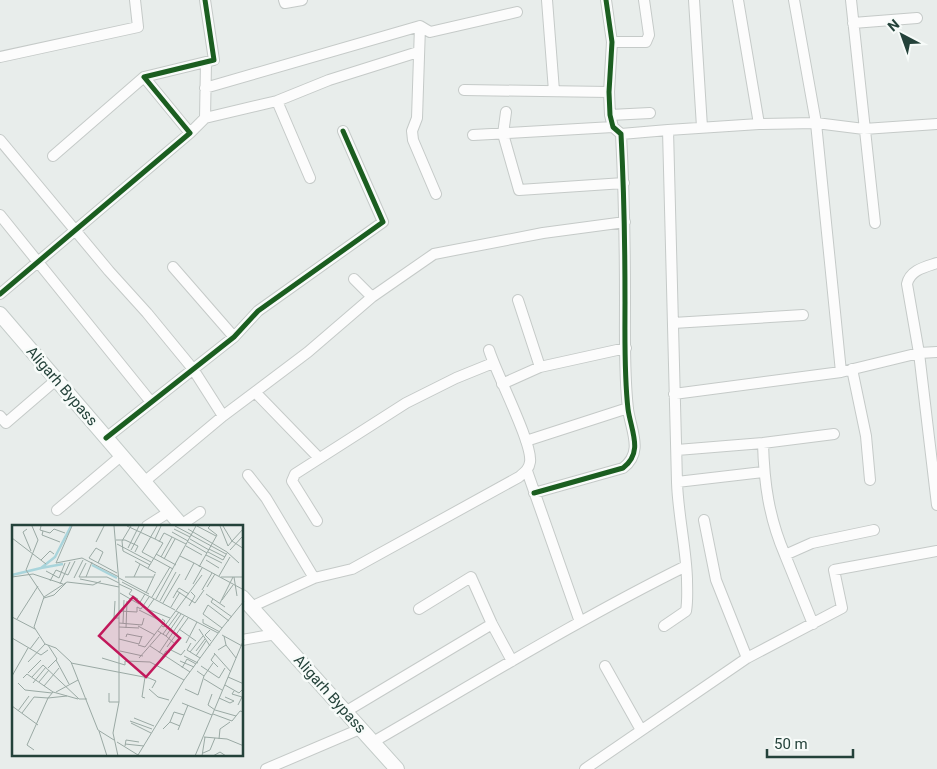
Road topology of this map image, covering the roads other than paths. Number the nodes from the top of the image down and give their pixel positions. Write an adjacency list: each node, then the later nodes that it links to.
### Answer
1 (135, 0): 18 (street)
2 (205, 0): 19 (street)
3 (284, 0): 4 (street)
4 (302, 0)
5 (547, 0): 23 (street)
6 (606, 0): 16 (street)
7 (644, 0): 16 (street)
8 (694, 0): 33 (street)
9 (738, 0): 31 (street)
10 (794, 0): 30 (street)
11 (851, 0): 14 (street)
12 (517, 12): 15 (street)
13 (917, 18): 14 (street)
14 (853, 24): 34 (street)
15 (420, 26): 17 (street); 21 (street)
16 (612, 42): 24 (street)
17 (418, 52): 25 (street); 45 (street)
18 (0, 57)
19 (206, 62): 20 (street); 21 (street)
20 (144, 77): 38 (street); 42 (street)
21 (206, 88): 29 (street)
22 (464, 90): 23 (street)
23 (554, 91): 24 (street)
24 (609, 92): 28 (street)
25 (277, 101): 29 (street); 43 (street)
26 (506, 112): 39 (street)
27 (650, 113): 28 (street)
28 (610, 115): 37 (street)
29 (205, 118): 38 (street)
30 (816, 123): 31 (street); 34 (street); 69 (street)
31 (759, 124): 33 (street)
32 (937, 124): 34 (street)
33 (702, 127): 35 (street)
34 (864, 129): 48 (street)
35 (668, 130): 37 (street); 59 (street)
36 (342, 131): 60 (street)
37 (617, 131): 39 (street); 44 (street)
38 (190, 133): 49 (street)
39 (503, 134): 40 (street); 44 (street)
40 (474, 135)
41 (0, 140): 49 (street)
42 (53, 156)
43 (310, 178)
44 (624, 183): 47 (street)
45 (436, 194)
46 (0, 215): 50 (street)
47 (625, 222): 55 (street); 61 (street)
48 (875, 223)
49 (75, 230): 50 (street); 67 (street)
50 (38, 262): 54 (street); 74 (street)
51 (937, 263): 64 (street)
52 (173, 267): 60 (street)
53 (354, 279): 55 (street)
54 (0, 294)
55 (372, 297): 72 (street)
56 (518, 300): 66 (street)
57 (0, 314): 70 (main road, Aligarh Bypass)
58 (803, 315): 59 (street)
59 (673, 324): 73 (street)
60 (234, 337): 67 (street)
61 (626, 348): 66 (street); 75 (street)
62 (489, 350): 65 (street)
63 (937, 352): 64 (street)
64 (920, 353): 68 (street); 92 (street)
65 (493, 363): 71 (street); 84 (street)
66 (540, 367): 71 (street)
67 (193, 369): 74 (street); 77 (street)
68 (852, 369): 69 (street); 88 (street)
69 (841, 372): 73 (street)
70 (56, 380): 76 (street); 79 (main road, Aligarh Bypass)
71 (502, 384): 80 (street)
72 (254, 392): 77 (street); 84 (street)
73 (674, 394): 82 (street)
74 (151, 402): 79 (street)
75 (628, 408): 80 (street); 91 (street)
76 (0, 416)
77 (223, 416): 89 (street)
78 (834, 434): 81 (street)
79 (106, 438): 83 (main road, Aligarh Bypass)
80 (526, 441): 85 (street)
81 (763, 443): 82 (street); 86 (street)
82 (677, 450): 90 (street)
83 (121, 456): 89 (main road, Aligarh Bypass); 93 (street)
84 (319, 458): 97 (street)
85 (527, 471): 91 (street); 105 (street)
86 (764, 472): 90 (street); 103 (street)
87 (248, 475): 105 (street)
88 (870, 480)
89 (144, 482): 94 (main road, Aligarh Bypass)
90 (677, 482): 104 (street)
91 (534, 493): 108 (street)
92 (937, 506)
93 (57, 510)
94 (169, 512): 98 (street); 99 (main road, Aligarh Bypass)
95 (200, 512): 100 (street)
96 (704, 520): 114 (street)
97 (317, 522)
98 (150, 525)
99 (180, 525)
100 (182, 525)
101 (874, 530): 103 (street)
102 (937, 551): 110 (street)
103 (785, 555): 110 (street)
104 (686, 566): 108 (street); 111 (street)
105 (314, 578): 106 (street)
106 (247, 602): 112 (main road, Aligarh Bypass)
107 (419, 609): 109 (street)
108 (580, 622): 115 (street)
109 (492, 624): 115 (street); 117 (street)
110 (813, 624): 114 (street)
111 (664, 626)
112 (276, 634): 113 (street); 117 (main road, Aligarh Bypass)
113 (244, 640)
114 (748, 658): 119 (street)
115 (512, 661): 120 (street)
116 (605, 666): 119 (street)
117 (345, 712): 118 (main road, Aligarh Bypass)
118 (360, 729): 120 (main road, Aligarh Bypass); 121 (street)
119 (641, 730): 123 (street)
120 (373, 742): 122 (main road, Aligarh Bypass)
121 (266, 769)
122 (397, 769)
123 (585, 769)

